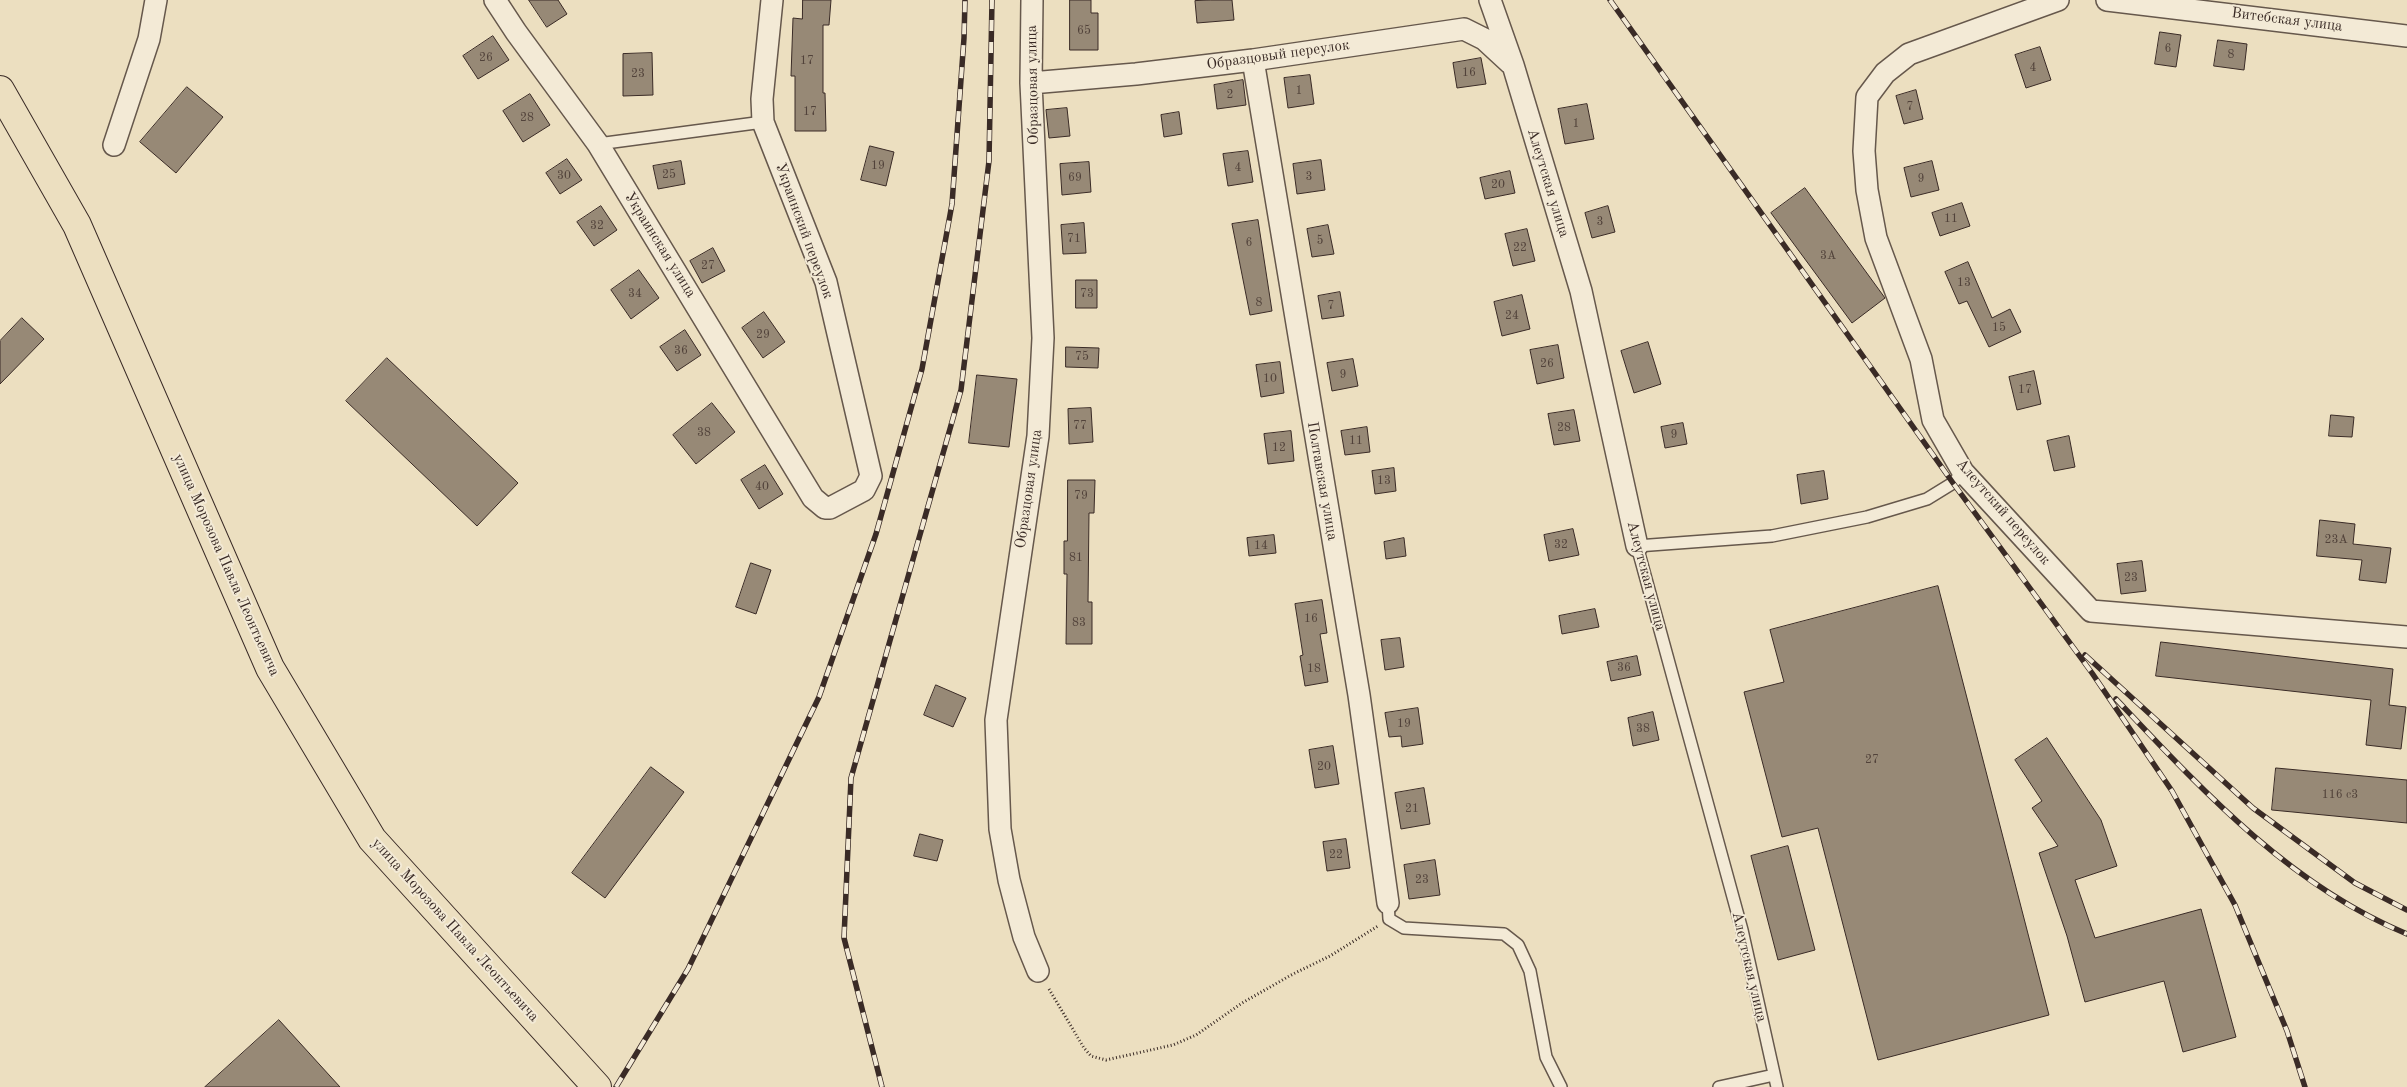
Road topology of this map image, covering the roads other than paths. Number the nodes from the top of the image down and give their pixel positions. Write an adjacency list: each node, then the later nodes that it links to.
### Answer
1 (156, 0): 15 (street)
2 (495, 0): 14 (street, Украинская улица)
3 (772, 0): 13 (street, Украинский переулок)
4 (1032, 0): 11 (street, Образцовая улица)
5 (1490, 0): 10 (street, Алеутская улица)
6 (2058, 0): 16 (street, Алеутский переулок)
7 (2108, 0): 8 (street, Витебская улица)
8 (2407, 36)
9 (1253, 60): 10 (street, Образцовый переулок); 11 (street, Образцовый переулок); 20 (street, Полтавская улица)
10 (1513, 65): 18 (street, Алеутская улица)
11 (1030, 83): 21 (street, Образцовая улица)
12 (0, 90): 23 (main road, улица Морозова Павла Леонтьевича)
13 (763, 122): 14 (lane); 17 (street, Украинский переулок)
14 (598, 144): 17 (street, Украинская улица)
15 (114, 145)
16 (1964, 472): 18 (lane); 19 (street, Алеутский переулок)
17 (814, 498)
18 (1637, 546): 22 (lane, Алеутская улица)
19 (2407, 636)
20 (1388, 911): 24 (lane)
21 (1038, 971)
22 (1774, 1075): 25 (lane); 26 (lane, Алеутская улица)
23 (597, 1087)
24 (1561, 1087)
25 (1719, 1087)
26 (1777, 1087)

